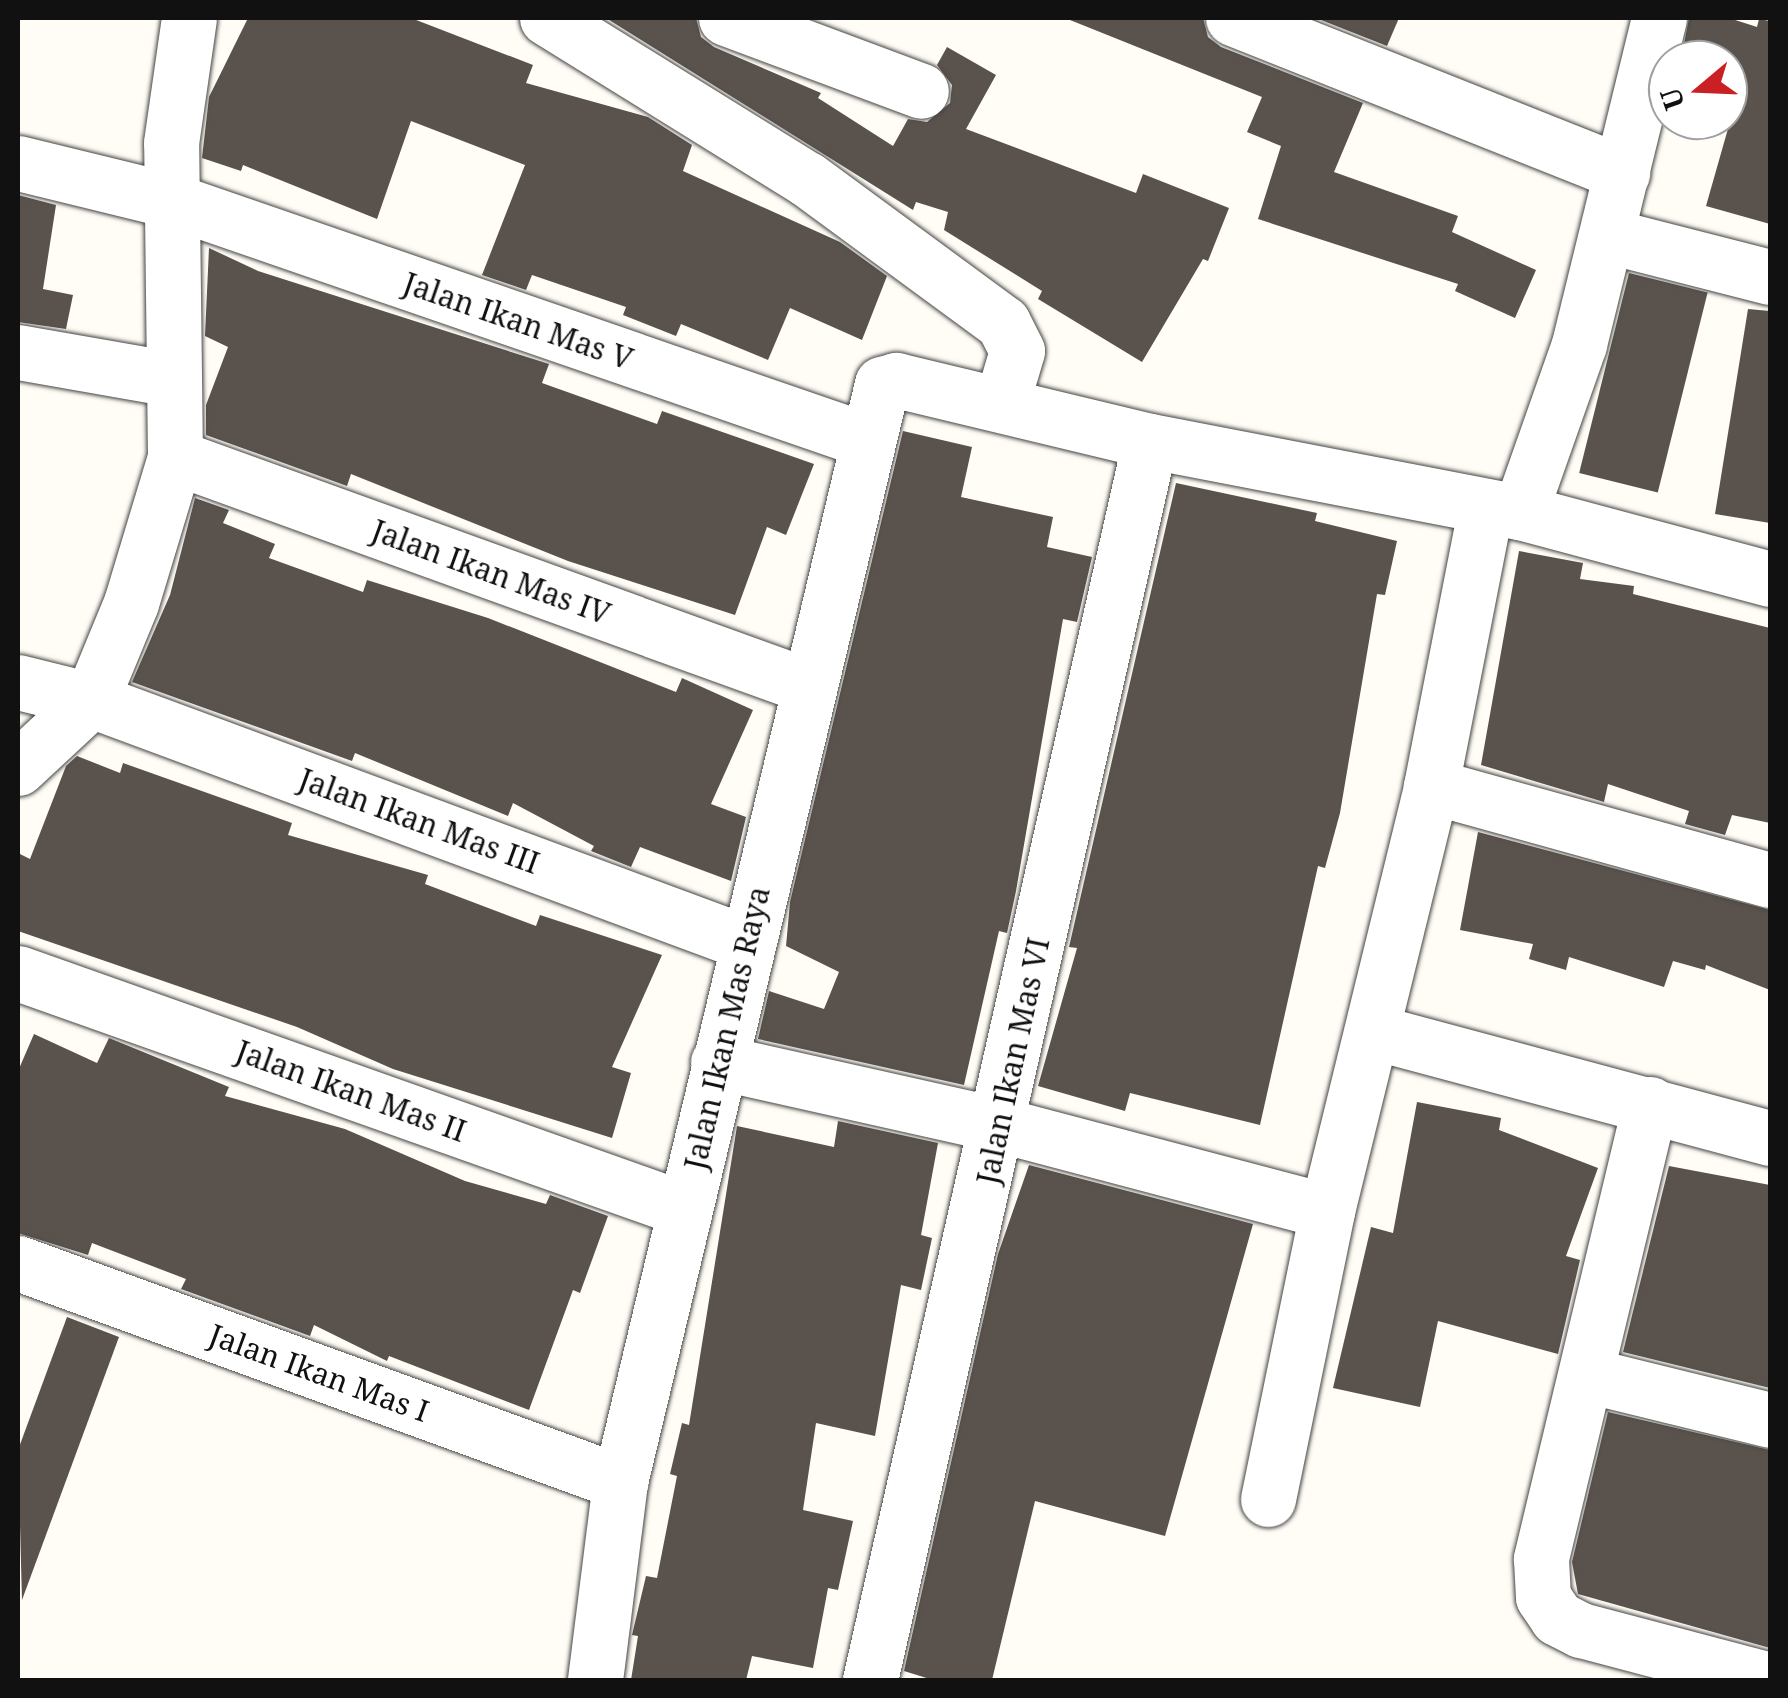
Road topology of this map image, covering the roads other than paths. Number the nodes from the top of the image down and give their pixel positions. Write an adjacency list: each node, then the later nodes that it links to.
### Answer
1 (189, 18): 9 (street)
2 (547, 18): 14 (street)
3 (726, 18): 6 (street)
4 (1233, 18): 8 (street)
5 (1659, 18): 8 (street)
6 (921, 91)
7 (18, 163): 9 (street, Jalan Ikan Mas V)
8 (1622, 173): 10 (street)
9 (170, 200): 13 (street); 15 (street, Jalan Ikan Mas V)
10 (1609, 236): 11 (street); 18 (street)
11 (1770, 277)
12 (18, 352): 13 (street)
13 (172, 379): 17 (street)
14 (1001, 405): 15 (street, Jalan Ikan Mas Raya); 16 (street)
15 (866, 440): 21 (street, Jalan Ikan Mas Raya)
16 (1150, 441): 18 (street); 31 (street, Jalan Ikan Mas VI)
17 (175, 458): 21 (street, Jalan Ikan Mas IV); 22 (street)
18 (1503, 509): 19 (street); 24 (street)
19 (1770, 579)
20 (18, 682): 22 (street, Jalan Ikan Mas III)
21 (808, 686): 26 (street, Jalan Ikan Mas Raya)
22 (91, 700): 23 (street); 26 (street, Jalan Ikan Mas III)
23 (18, 768)
24 (1431, 786): 25 (street); 28 (street)
25 (1770, 880)
26 (747, 942): 29 (street, Jalan Ikan Mas Raya)
27 (18, 973): 33 (street, Jalan Ikan Mas II)
28 (1374, 1032): 30 (street); 34 (street)
29 (718, 1062): 31 (street); 33 (street, Jalan Ikan Mas Raya)
30 (1650, 1104): 32 (street); 36 (street)
31 (1001, 1126): 34 (street); 41 (street, Jalan Ikan Mas VI)
32 (1770, 1138)
33 (684, 1210): 38 (street, Jalan Ikan Mas Raya)
34 (1327, 1211): 39 (street)
35 (18, 1264): 38 (street, Jalan Ikan Mas I)
36 (1586, 1375): 37 (street); 42 (street)
37 (1770, 1420)
38 (620, 1482): 40 (street, Jalan Ikan Mas Raya)
39 (1268, 1499)
40 (595, 1680)
41 (870, 1680)
42 (1770, 1680)

